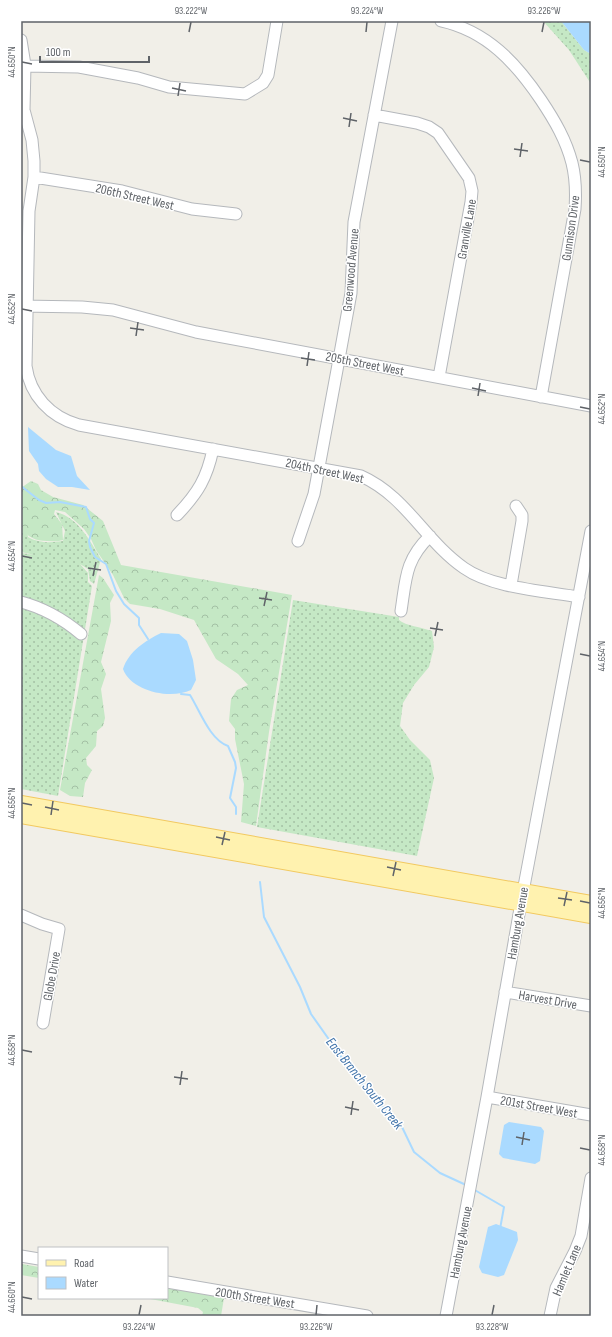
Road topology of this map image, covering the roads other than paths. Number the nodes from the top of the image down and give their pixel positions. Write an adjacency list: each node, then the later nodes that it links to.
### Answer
1 (277, 21): 5 (street)
2 (392, 21): 6 (street, Greenwood Avenue)
3 (441, 21): 12 (street, Gunnison Drive)
4 (21, 40): 5 (street, 204th Street West)
5 (25, 66): 7 (street, 204th Street West)
6 (374, 114): 10 (street, Greenwood Avenue); 11 (street, Granville Lane)
7 (34, 177): 8 (street, 206th Street West); 9 (street, 204th Street West)
8 (236, 214)
9 (25, 306): 10 (street, 205th Street West); 14 (street, 204th Street West)
10 (340, 358): 11 (street, 205th Street West); 15 (street, Greenwood Avenue)
11 (439, 377): 12 (street, 205th Street West)
12 (541, 397): 13 (street, 205th Street West)
13 (591, 406)
14 (212, 449): 15 (street, 204th Street West); 17 (street)
15 (319, 467): 19 (street, 204th Street West); 20 (street, Greenwood Avenue)
16 (516, 506): 21 (street)
17 (177, 515)
18 (591, 530): 22 (street, Hamburg Avenue)
19 (430, 536): 21 (street, 204th Street West); 24 (street)
20 (298, 541)
21 (511, 585): 22 (street, 204th Street West)
22 (579, 597): 28 (street, Hamburg Avenue)
23 (21, 602): 25 (street)
24 (401, 611)
25 (81, 634)
26 (21, 803): 28 (main road)
27 (21, 816): 28 (main road)
28 (522, 897): 29 (main road); 31 (main road); 32 (street, Hamburg Avenue)
29 (591, 903)
30 (21, 914): 34 (street, Globe Drive)
31 (591, 916)
32 (505, 992): 33 (street, Harvest Drive); 35 (street, Hamburg Avenue)
33 (591, 1006)
34 (43, 1023)
35 (487, 1097): 36 (street, 201st Street West); 42 (street, Hamburg Avenue)
36 (591, 1115)
37 (591, 1178): 43 (street, Hamlet Lane)
38 (21, 1256): 39 (street)
39 (38, 1259)
40 (168, 1282): 41 (street, 200th Street West)
41 (367, 1316)
42 (446, 1316)
43 (550, 1316)

